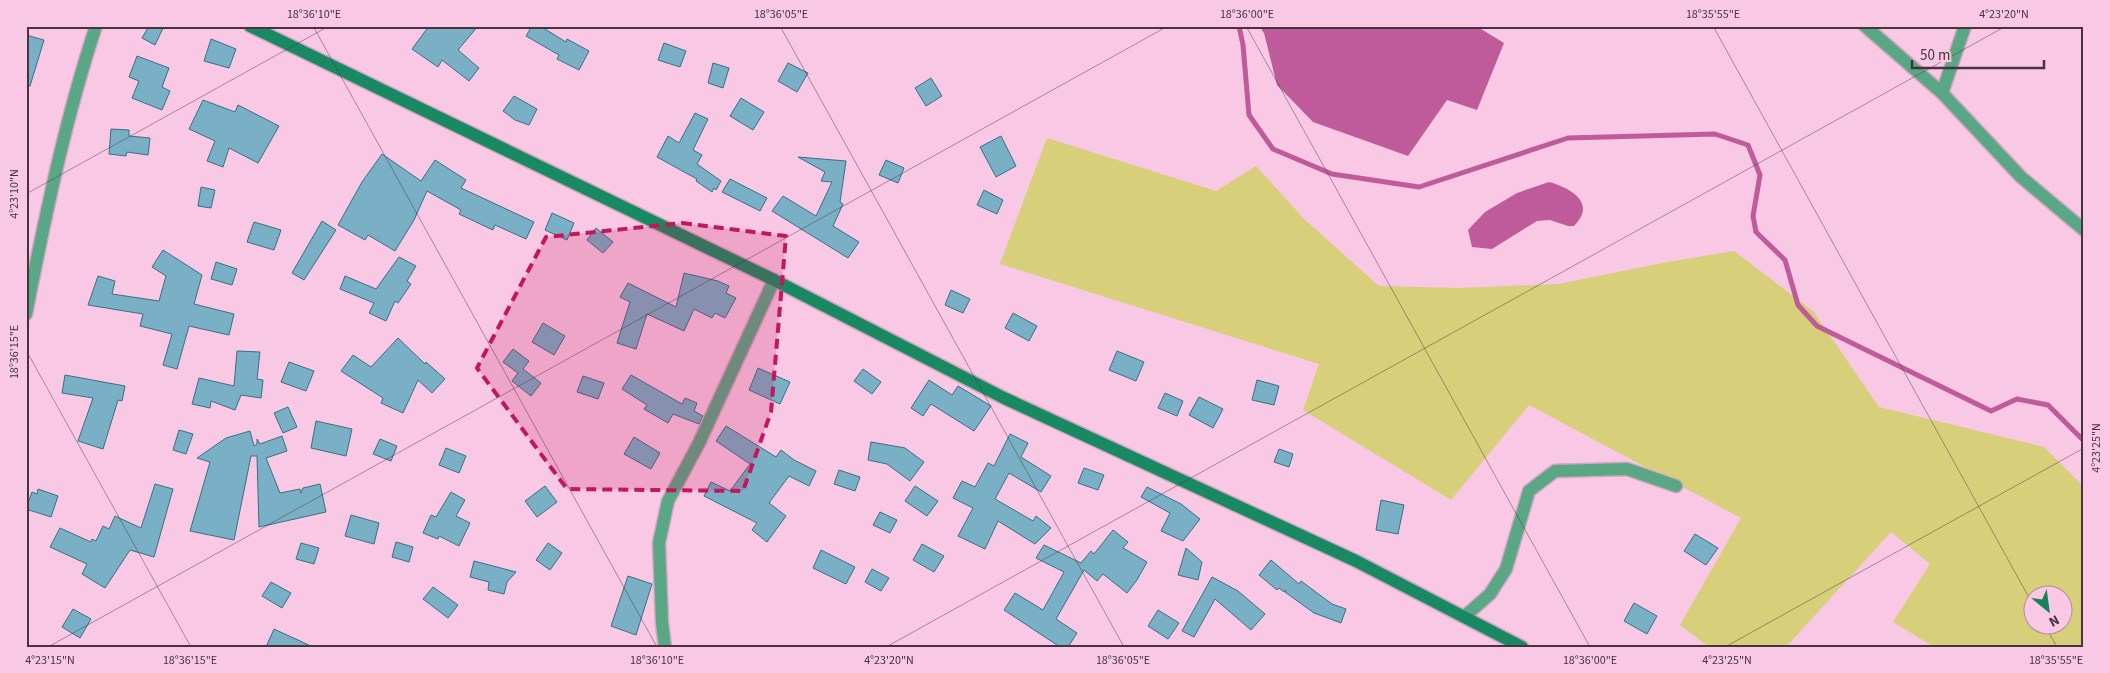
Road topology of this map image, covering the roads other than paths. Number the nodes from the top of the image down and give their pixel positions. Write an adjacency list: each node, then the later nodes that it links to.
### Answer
1 (96, 26): 8 (street)
2 (250, 26): 7 (main road)
3 (1864, 26): 5 (street)
4 (1965, 26): 5 (street)
5 (1942, 92): 6 (street)
6 (2084, 230)
7 (774, 280): 10 (main road); 11 (street)
8 (26, 314)
9 (1676, 486): 10 (street)
10 (1464, 618): 12 (main road)
11 (665, 647)
12 (1522, 647)

